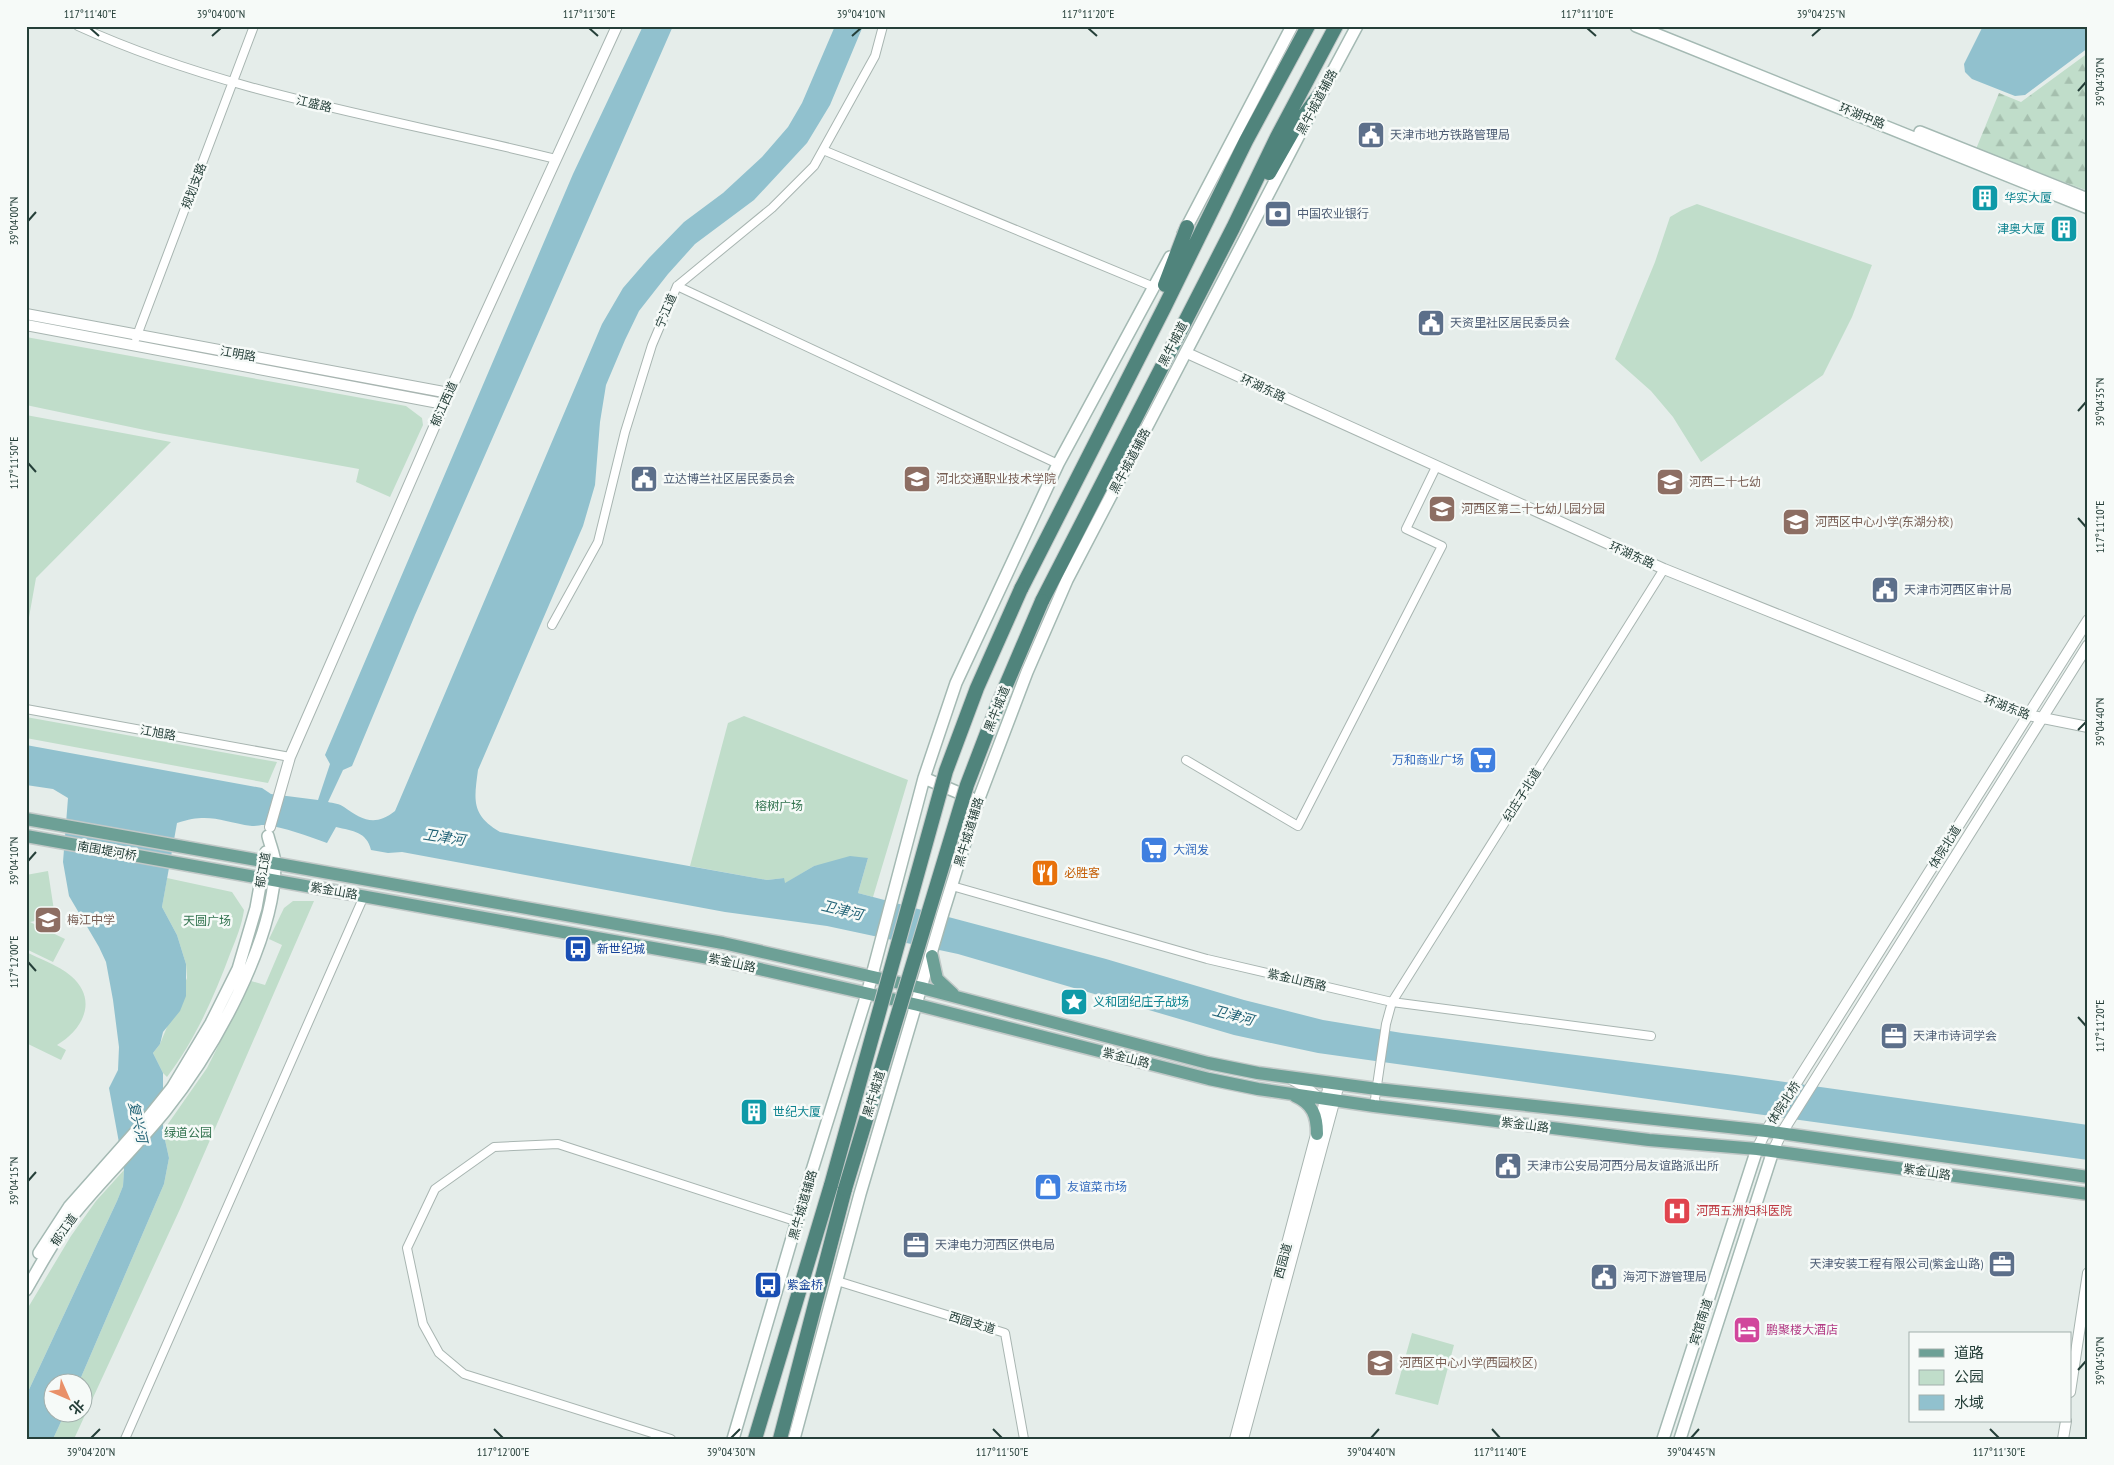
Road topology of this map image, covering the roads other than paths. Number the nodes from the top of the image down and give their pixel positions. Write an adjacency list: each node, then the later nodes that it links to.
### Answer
1 (78, 26): 11 (street, 江盛路)
2 (254, 26): 11 (street, 规划支路)
3 (617, 26): 14 (street, 郁江西道)
4 (883, 26): 13 (street, 宁江道)
5 (1292, 26): 17 (main road)
6 (1308, 26): 25 (highway, 黑牛城道)
7 (1336, 26): 18 (highway, 黑牛城道)
8 (1357, 26): 12 (main road, 黑牛城道辅路)
9 (1636, 26): 16 (main road, 环湖中路)
10 (1655, 26): 15 (main road, 环湖中路)
11 (233, 82): 14 (street, 江盛路); 23 (street, 规划支路)
12 (1323, 90): 18 (highway); 24 (main road, 黑牛城道辅路)
13 (822, 150): 19 (street, 宁江道); 20 (street)
14 (556, 159): 26 (street, 郁江西道)
15 (2088, 199)
16 (2088, 208)
17 (1187, 227): 20 (main road); 25 (highway)
18 (1233, 228): 87 (highway, 黑牛城道, bridge)
19 (677, 286): 28 (street); 32 (street, 宁江道)
20 (1154, 287): 28 (main road)
21 (26, 314): 23 (street, 江明路)
22 (26, 325): 23 (street, 江明路)
23 (135, 340): 26 (street, 江明路); 27 (street, 江明路)
24 (1187, 353): 29 (street, 环湖东路); 41 (main road, 黑牛城道辅路)
25 (1137, 361): 86 (highway, 黑牛城道, bridge)
26 (449, 393): 27 (street, 郁江西道)
27 (444, 404): 38 (street, 郁江西道)
28 (1058, 464): 40 (main road)
29 (1436, 467): 30 (street, 环湖东路); 39 (street)
30 (1664, 569): 35 (street, 环湖东路); 58 (street, 纪庄子北道)
31 (2088, 620): 35 (street, 体院北道)
32 (552, 625)
33 (2088, 645): 36 (street, 体院北道)
34 (26, 709): 38 (street, 江旭路)
35 (2028, 715): 36 (street, 环湖东路); 60 (street, 体院北道)
36 (2041, 719): 37 (street, 环湖东路); 62 (street, 体院北道)
37 (2088, 727)
38 (290, 757): 43 (street, 郁江西道)
39 (1186, 760)
40 (924, 778): 41 (main road); 51 (main road, 黑牛城道辅路)
41 (978, 801): 49 (main road, 黑牛城道辅路)
42 (26, 819): 45 (main road, 南围堤河桥)
43 (269, 831): 46 (main road, 郁江道)
44 (26, 836): 47 (main road, 南围堤河桥)
45 (176, 846): 46 (main road, 紫金山路)
46 (270, 862): 48 (main road, 郁江道); 53 (main road, 紫金山路)
47 (174, 863): 48 (main road, 紫金山路)
48 (268, 880): 50 (main road, 紫金山路); 76 (main road, 郁江道)
49 (952, 886): 52 (main road, 黑牛城道辅路); 58 (street, 紫金山西路)
50 (364, 896): 55 (main road, 紫金山路); 83 (street)
51 (881, 942): 53 (main road, 黑牛城道辅路); 54 (main road)
52 (932, 956): 56 (main road); 57 (main road)
53 (872, 977): 54 (main road, 紫金山路); 55 (main road, 黑牛城道辅路)
54 (895, 982): 56 (main road, 紫金山路)
55 (867, 994): 56 (main road, 紫金山路); 75 (main road, 黑牛城道辅路)
56 (920, 997): 57 (main road, 紫金山路); 65 (main road, 紫金山路); 79 (main road)
57 (962, 998): 61 (main road, 紫金山路)
58 (1392, 1002): 59 (street, 紫金山西路); 64 (street, 纪庄子北道)
59 (1651, 1036)
60 (1802, 1075): 68 (street, 体院北桥)
61 (1287, 1077): 63 (main road, 紫金山路); 66 (street)
62 (1816, 1078): 70 (street, 体院北桥)
63 (1334, 1083): 64 (main road, 紫金山路); 66 (street, 西园道)
64 (1377, 1089): 67 (street); 68 (main road, 紫金山路)
65 (1288, 1094): 66 (main road, 紫金山路); 69 (main road)
66 (1326, 1101): 67 (main road, 紫金山路); 69 (street, 西园道)
67 (1374, 1106): 71 (main road, 紫金山路)
68 (1766, 1131): 70 (main road, 紫金山路); 71 (street)
69 (1322, 1134): 90 (street, 西园道); 91 (street, 西园道)
70 (1781, 1134): 72 (street); 73 (main road, 紫金山路)
71 (1757, 1149): 72 (main road, 紫金山路); 92 (main road, 宾馆南道)
72 (1774, 1151): 74 (main road, 紫金山路); 93 (main road, 宾馆南道)
73 (2088, 1177)
74 (2088, 1194)
75 (798, 1222): 84 (street); 85 (main road, 黑牛城道辅路)
76 (56, 1231): 78 (main road, 郁江道); 80 (main road, 郁江道)
77 (2088, 1273): 81 (street)
78 (26, 1275)
79 (837, 1281): 88 (main road); 89 (street, 西园支道)
80 (26, 1290)
81 (2072, 1379)
82 (2066, 1422): 94 (street)
83 (125, 1439)
84 (671, 1439)
85 (733, 1439)
86 (755, 1439)
87 (780, 1439)
88 (794, 1439)
89 (1024, 1439)
90 (1234, 1439)
91 (1242, 1439)
92 (1663, 1439)
93 (1680, 1439)
94 (2063, 1439)

